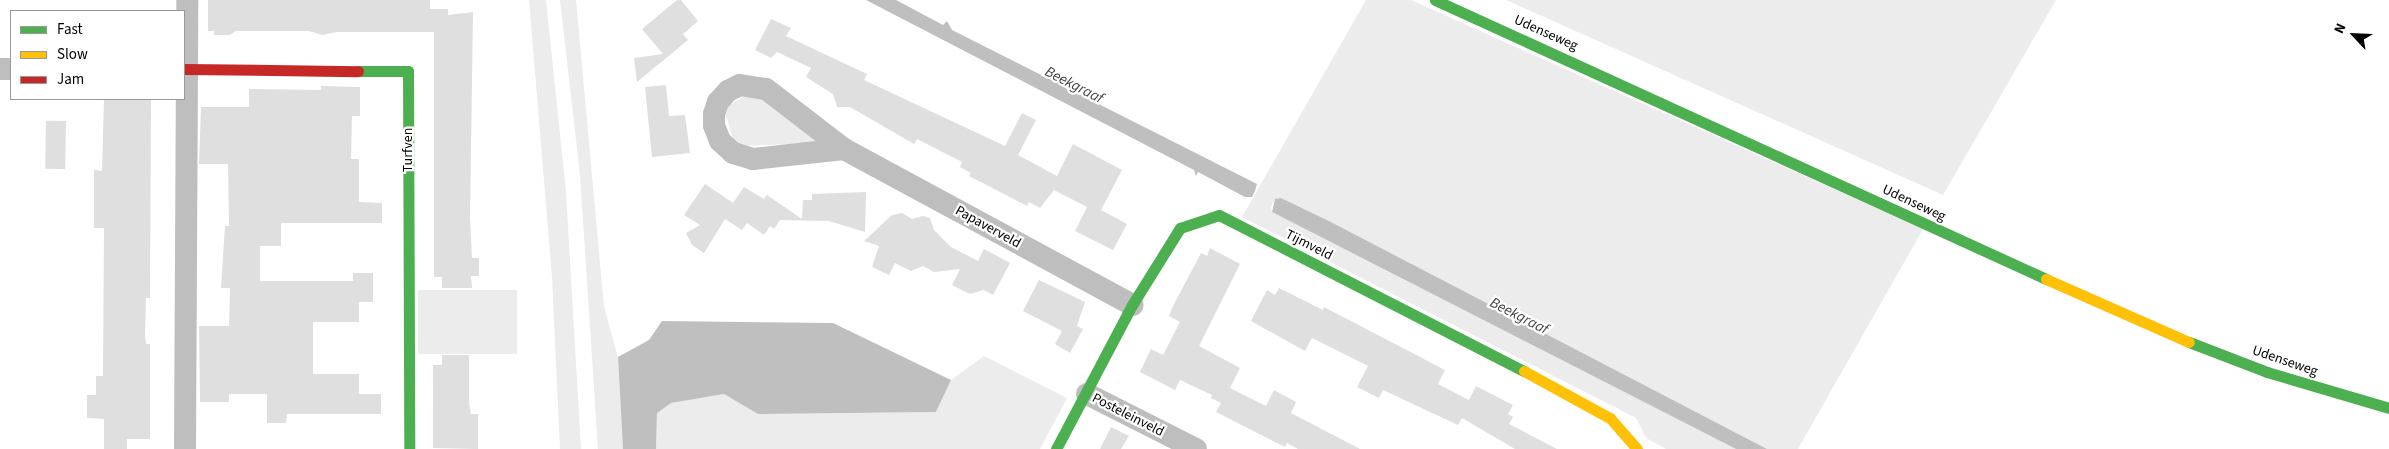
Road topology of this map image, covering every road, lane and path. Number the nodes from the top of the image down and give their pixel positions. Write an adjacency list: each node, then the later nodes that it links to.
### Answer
1 (187, 0): 3 (street)
2 (1436, 0): 7 (street, Udenseweg)
3 (186, 69): 8 (street); 9 (street, Turfven)
4 (844, 149): 4 (street, Papaverveld); 5 (street, Papaverveld)
5 (1132, 305): 6 (street, Tijmveld); 12 (street, Tijmveld)
6 (1087, 394): 10 (street, Tijmveld); 11 (street, Posteleinveld)
7 (2389, 408)
8 (185, 449)
9 (409, 449)
10 (1056, 449)
11 (1196, 449)
12 (1637, 449)

